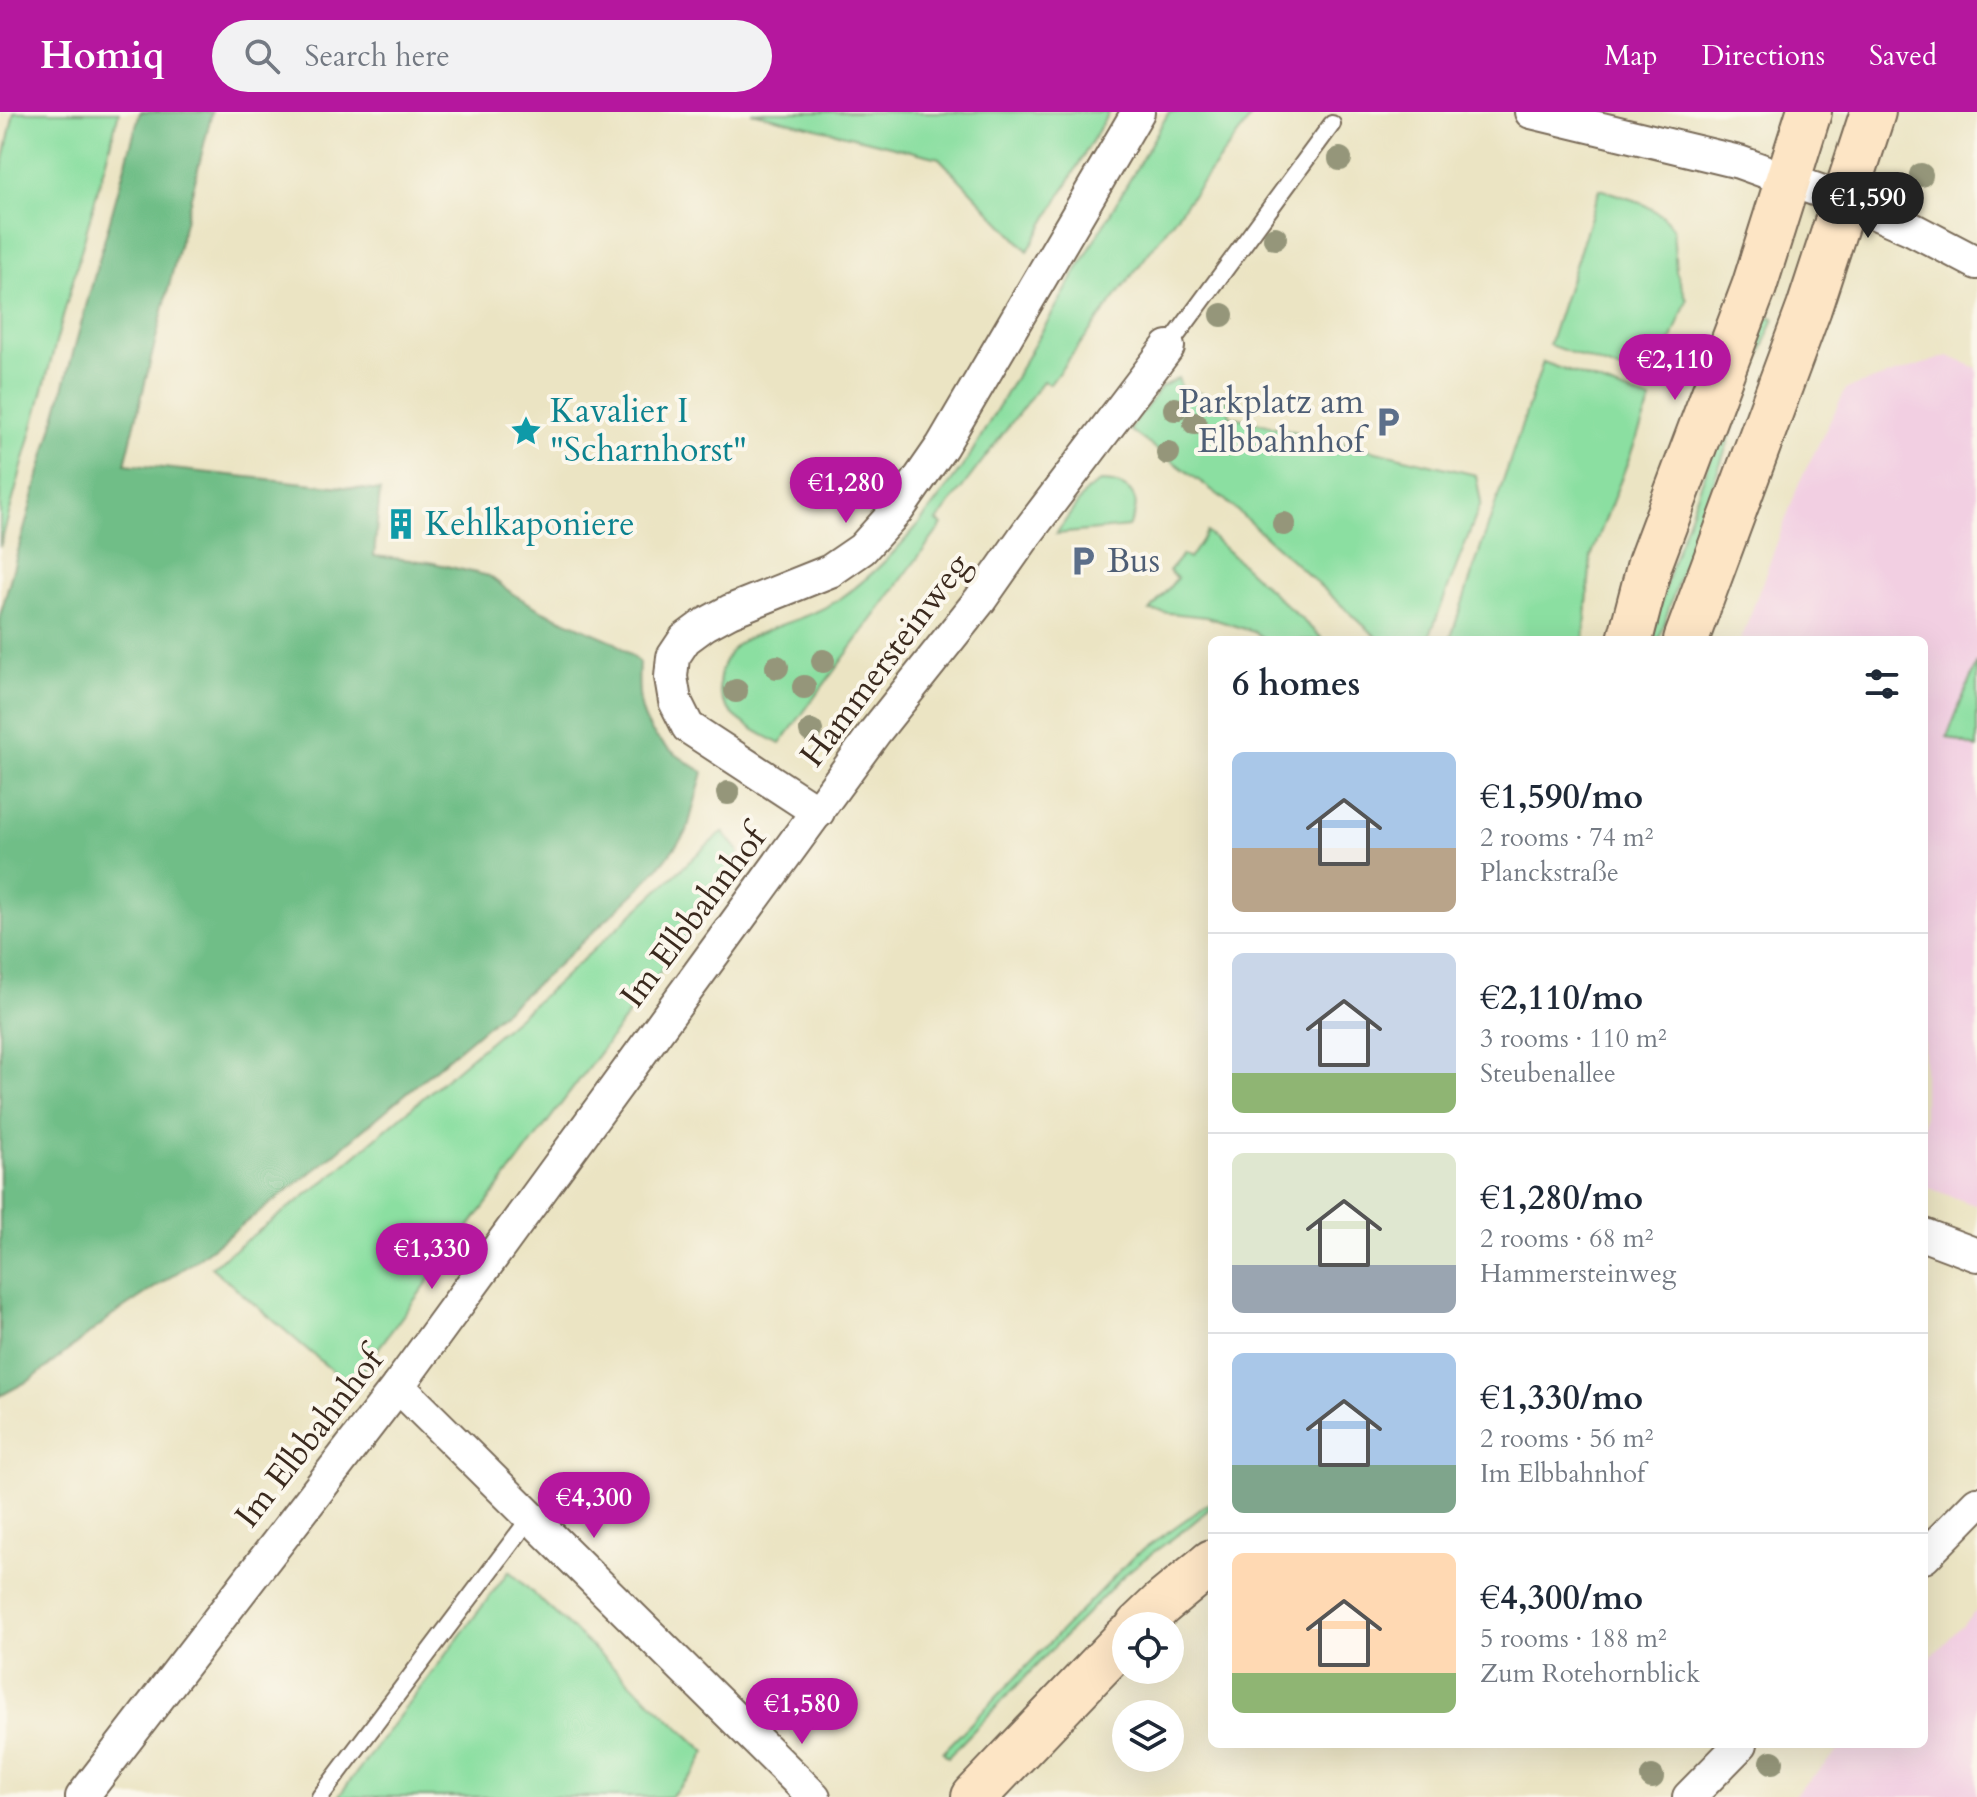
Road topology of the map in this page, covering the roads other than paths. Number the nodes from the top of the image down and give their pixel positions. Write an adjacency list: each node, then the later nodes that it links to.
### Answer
1 (1138, 112): 12 (street, Hammersteinweg)
2 (1531, 112): 6 (street)
3 (1809, 112): 6 (main road)
4 (1873, 112): 7 (main road)
5 (1332, 124): 9 (lane, Hammersteinweg)
6 (1787, 180): 7 (street); 10 (main road)
7 (1845, 200): 8 (street); 11 (main road)
8 (1977, 263)
9 (1168, 347): 12 (street, Hammersteinweg)
10 (1631, 636)
11 (1687, 636)
12 (818, 812): 15 (street, Im Elbbahnhof)
13 (1928, 1237): 14 (street)
14 (1977, 1255)
15 (398, 1386): 17 (street); 23 (street, Im Elbbahnhof)
16 (1977, 1503): 18 (street)
17 (530, 1518): 24 (lane); 25 (street)
18 (1928, 1553)
19 (1208, 1565): 20 (main road)
20 (1153, 1612)
21 (1112, 1653): 26 (main road)
22 (1737, 1748): 27 (street)
23 (82, 1797)
24 (320, 1797)
25 (814, 1797)
26 (974, 1797)
27 (1689, 1797)

